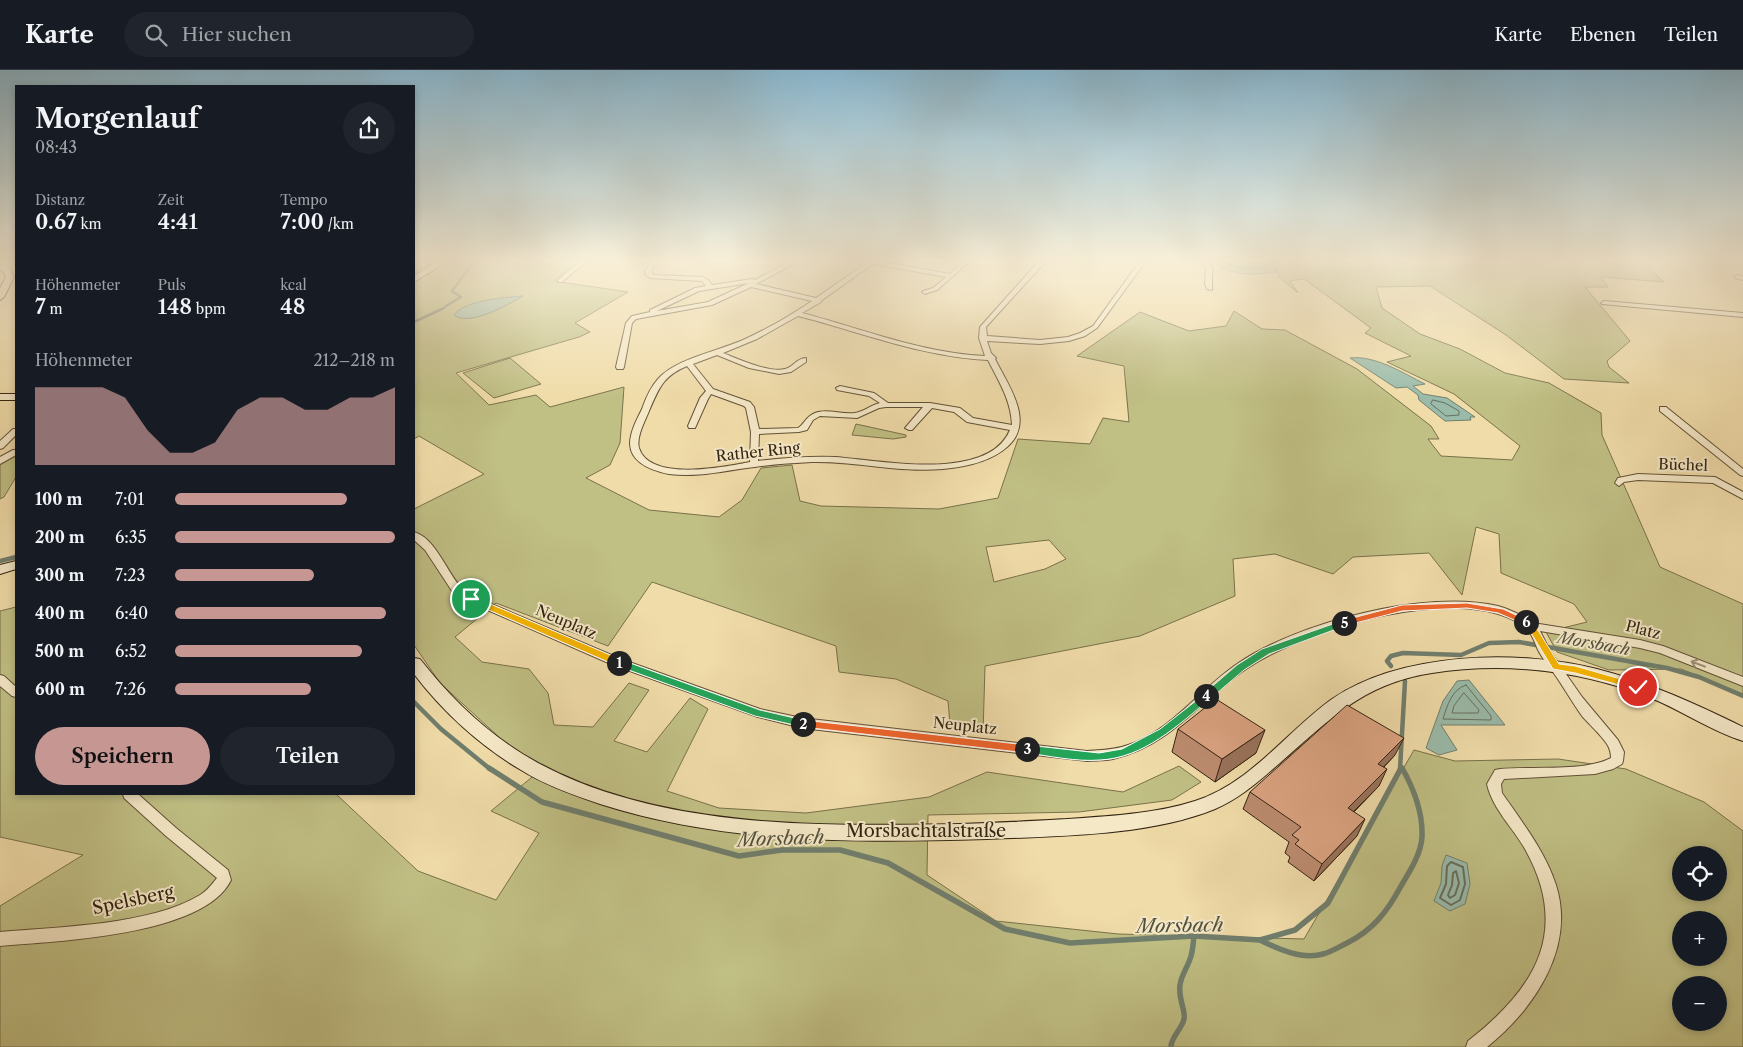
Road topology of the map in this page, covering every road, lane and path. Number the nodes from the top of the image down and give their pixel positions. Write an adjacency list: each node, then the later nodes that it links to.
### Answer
1 (660, 307): 8 (street)
2 (697, 307): 8 (street)
3 (810, 307): 7 (street, Rather Ring)
4 (1001, 307): 10 (street)
5 (1110, 307): 10 (street)
6 (1646, 307): 9 (street)
7 (798, 314): 11 (street, Rather Ring); 12 (street)
8 (644, 315): 15 (street)
9 (1743, 315)
10 (982, 338): 12 (street)
11 (717, 353): 13 (street); 14 (street, Rather Ring)
12 (992, 358): 25 (street)
13 (803, 360)
14 (689, 363): 17 (street); 31 (street, Rather Ring)
15 (620, 367)
16 (840, 388): 20 (street)
17 (710, 391): 23 (street); 26 (street)
18 (0, 397): 19 (main road)
19 (15, 397)
20 (886, 405): 21 (street); 26 (street)
21 (930, 405): 24 (street); 25 (street)
22 (1663, 409): 32 (street, Büchel)
23 (692, 426)
24 (909, 428)
25 (1015, 428): 31 (street, Rather Ring)
26 (755, 432): 31 (street)
27 (15, 433): 28 (street)
28 (0, 446)
29 (15, 453): 30 (street)
30 (0, 461)
31 (754, 464)
32 (1743, 473)
33 (1619, 483): 34 (street, Büchel)
34 (1743, 496)
35 (415, 535): 38 (street, Neuplatz)
36 (15, 565): 37 (main road)
37 (0, 570)
38 (1531, 626): 40 (street); 42 (street, Platz, one-way to 38)
39 (415, 664): 40 (main road, Morsbachtalstraße)
40 (1556, 667): 44 (main road, Morsbachtalstraße); 47 (street)
41 (0, 679): 43 (street)
42 (1743, 682)
43 (15, 692)
44 (1743, 735)
45 (130, 795): 46 (street, Spelsberg)
46 (0, 939)
47 (1474, 1047)

